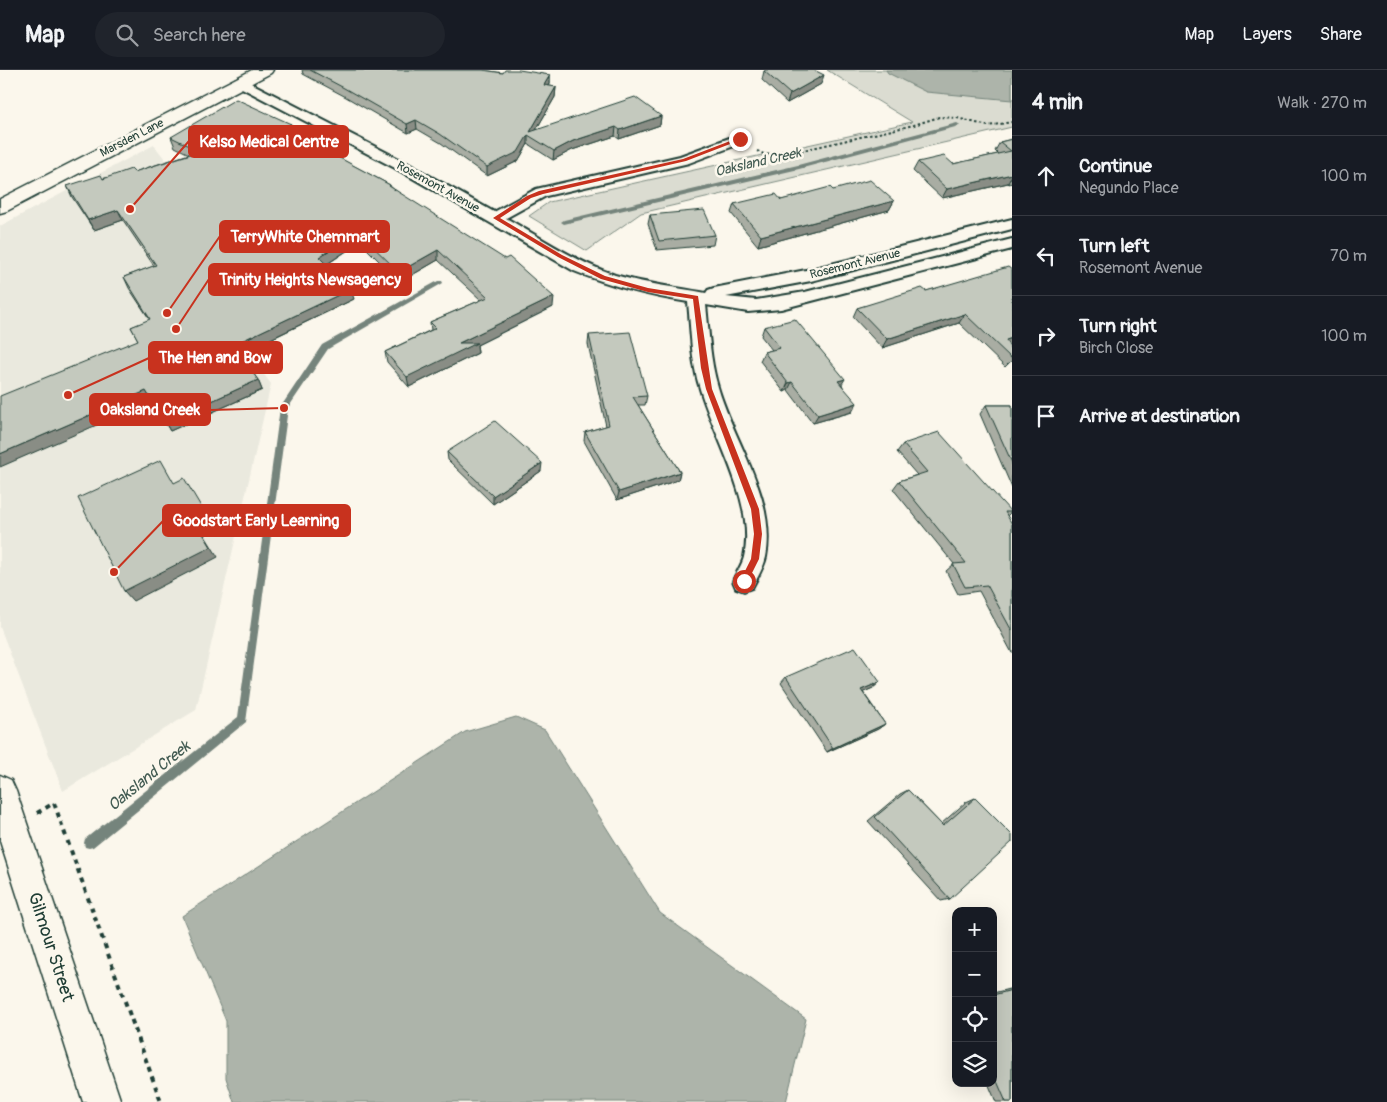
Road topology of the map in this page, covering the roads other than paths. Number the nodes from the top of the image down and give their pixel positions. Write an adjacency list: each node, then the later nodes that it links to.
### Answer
1 (264, 70): 2 (main road, Marsden Lane)
2 (241, 82): 4 (main road, Marsden Lane); 5 (street, Rosemont Avenue)
3 (740, 139): 5 (street)
4 (0, 207)
5 (496, 218): 8 (street, Rosemont Avenue)
6 (1012, 224): 8 (street, Rosemont Avenue)
7 (1012, 244): 8 (street, Rosemont Avenue)
8 (696, 298): 9 (street)
9 (744, 581)
10 (0, 791): 11 (main road, Gilmour Street)
11 (102, 1102)

